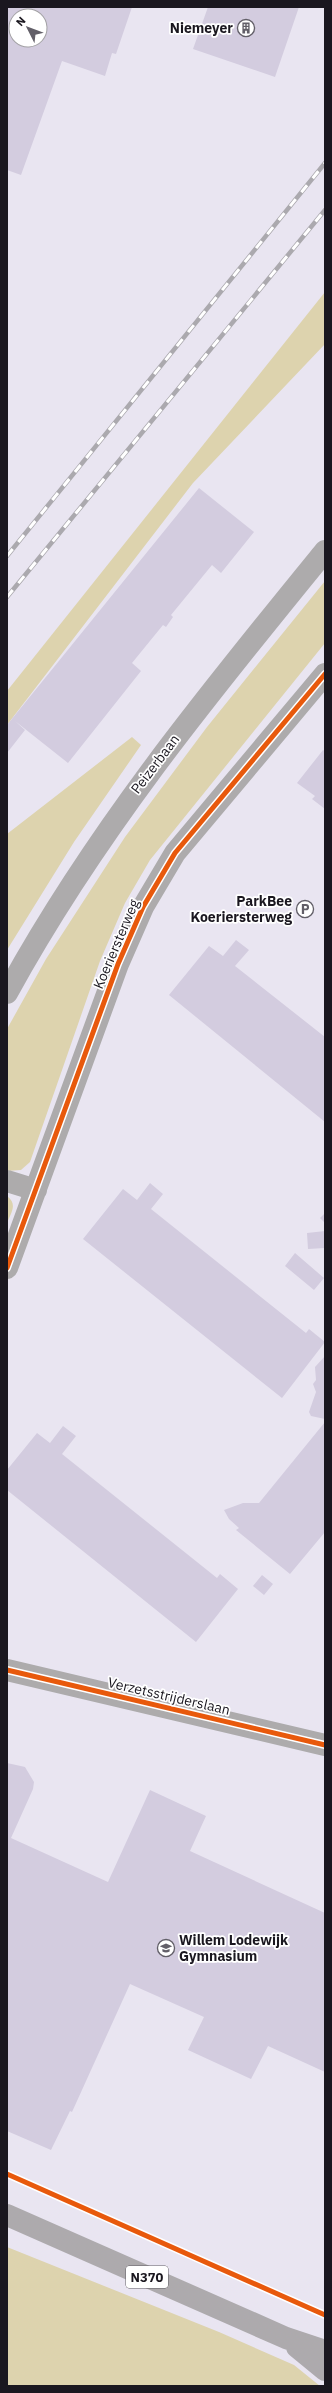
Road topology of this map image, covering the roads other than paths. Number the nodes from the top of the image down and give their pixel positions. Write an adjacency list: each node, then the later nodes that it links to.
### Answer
1 (325, 551): 3 (street, Peizerbaan)
2 (325, 674): 5 (street, Koeriersterweg)
3 (7, 993)
4 (7, 1181): 5 (street)
5 (36, 1190): 6 (street, Koeriersterweg)
6 (7, 1268)
7 (7, 1670): 8 (street, Verzetsstrijderslaan)
8 (325, 1744)
9 (7, 2215): 10 (highway, N370)
10 (286, 2338): 11 (highway, N370); 12 (highway, N370)
11 (325, 2351)
12 (325, 2370)

